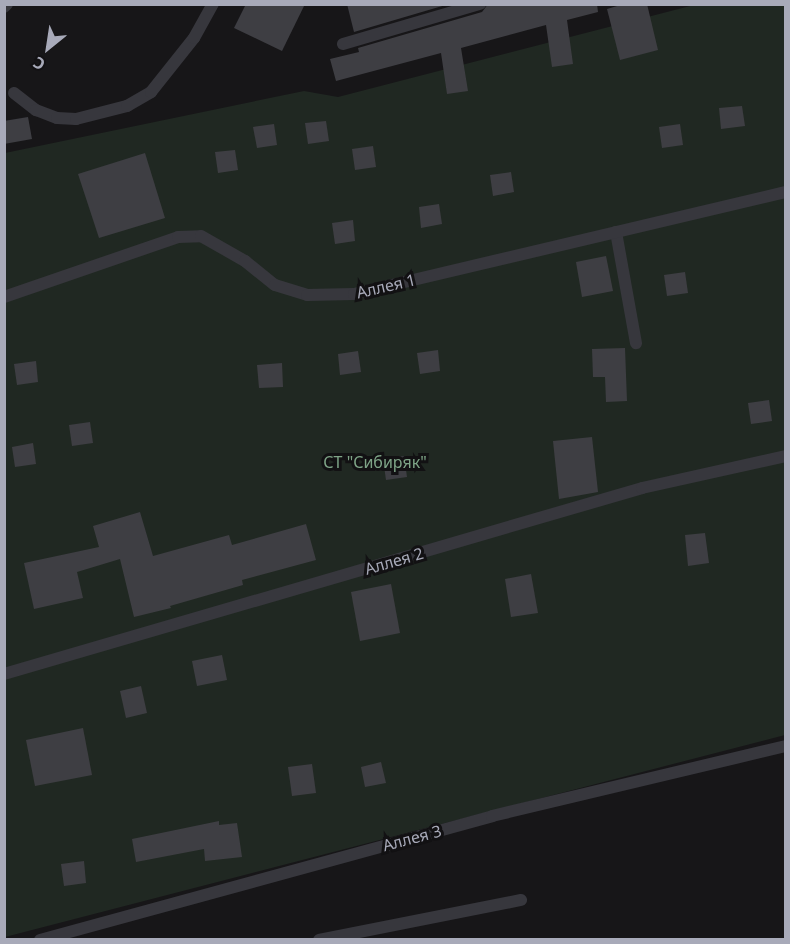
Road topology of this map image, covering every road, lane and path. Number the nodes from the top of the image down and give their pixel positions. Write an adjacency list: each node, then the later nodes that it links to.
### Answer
1 (213, 4): 4 (lane)
2 (480, 4): 3 (lane)
3 (343, 44)
4 (14, 93)
5 (786, 192): 6 (lane, Аллея 1)
6 (616, 232): 7 (lane, Аллея 1); 8 (lane)
7 (4, 297)
8 (636, 343)
9 (786, 456): 10 (lane, Аллея 2)
10 (4, 674)
11 (786, 746): 13 (lane, Аллея 3)
12 (521, 900): 14 (lane)
13 (40, 939)
14 (319, 939)

